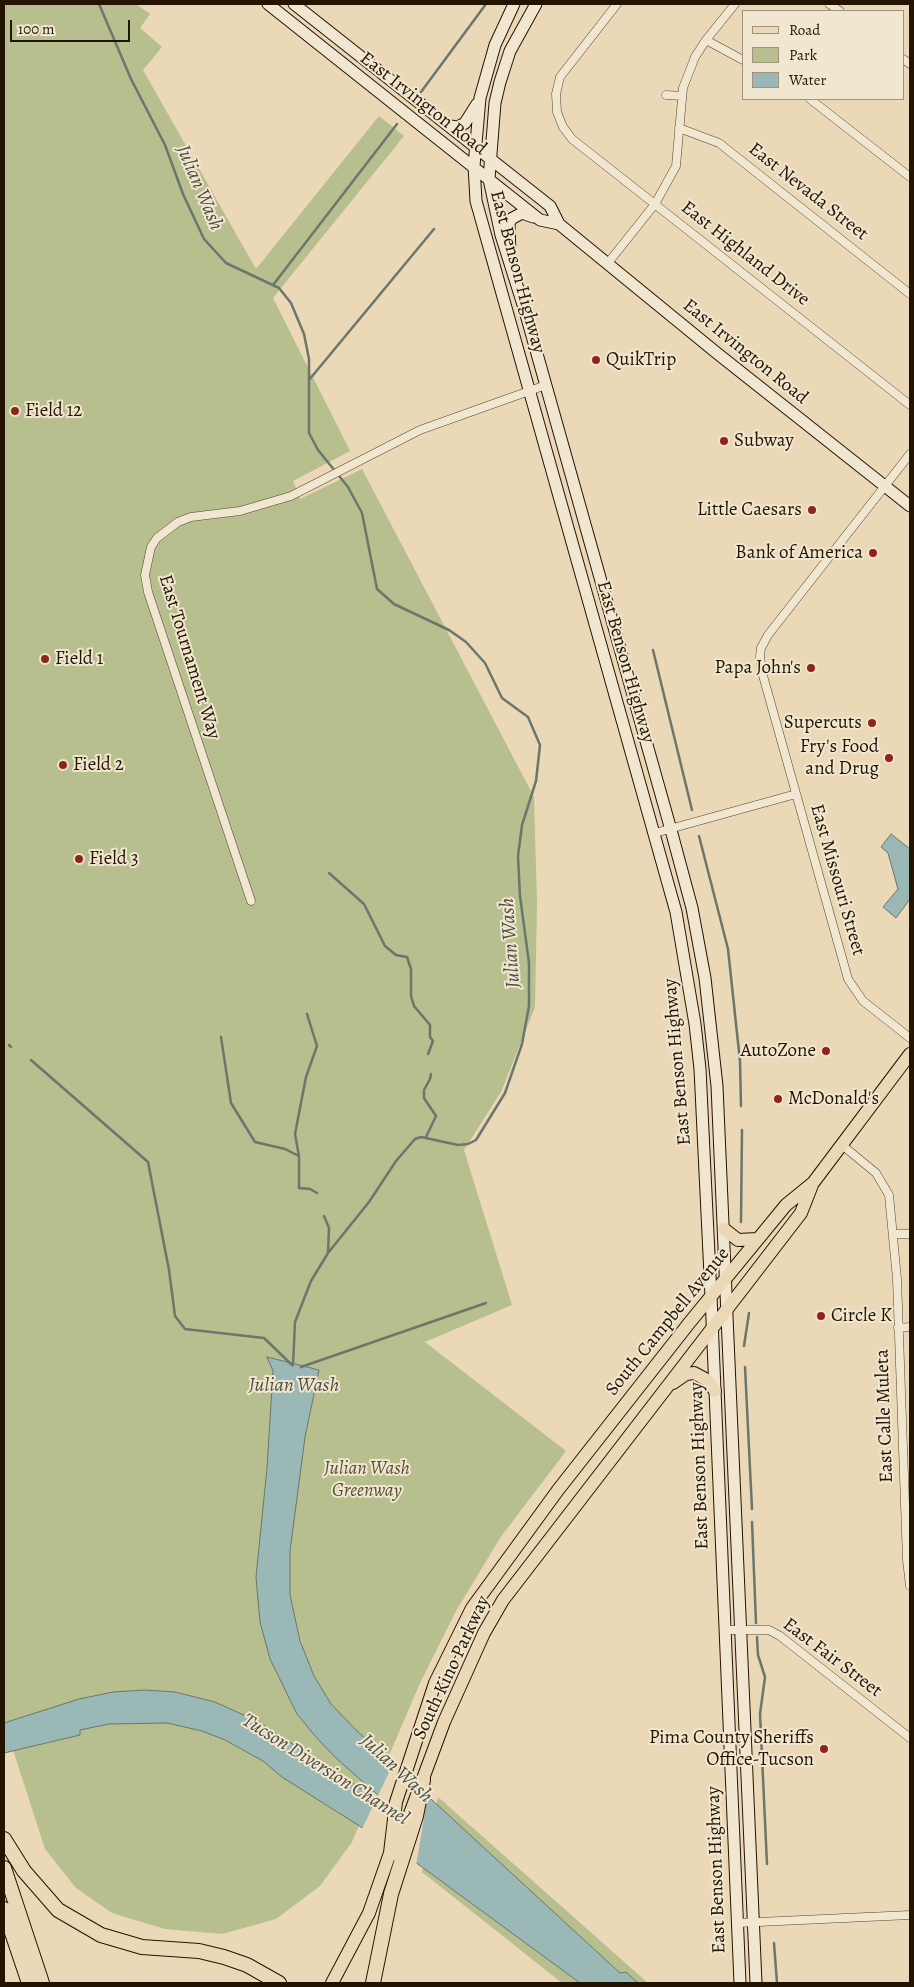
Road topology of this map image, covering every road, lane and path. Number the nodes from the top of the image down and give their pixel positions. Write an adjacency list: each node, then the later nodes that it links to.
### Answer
1 (268, 4): 8 (main road, East Irvington Road)
2 (295, 4): 7 (main road, East Irvington Road); 8 (main road)
3 (514, 4): 13 (main road)
4 (536, 4): 18 (main road, East Benson Highway)
5 (617, 4): 22 (street, East Highland Drive)
6 (734, 4): 9 (street)
7 (308, 8): 8 (main road); 15 (main road, East Irvington Road)
8 (289, 21): 19 (main road, East Irvington Road)
9 (706, 40): 10 (street); 12 (street)
10 (742, 59)
11 (666, 95): 12 (street)
12 (682, 96): 16 (street)
13 (480, 98): 15 (main road); 17 (main road, East Benson Highway)
14 (811, 100): 20 (street)
15 (450, 126): 17 (main road, East Irvington Road)
16 (679, 128): 22 (street); 27 (street, East Nevada Street)
17 (475, 146): 18 (main road, East Irvington Road); 19 (main road, East Benson Highway)
18 (489, 158): 21 (main road, East Benson Highway); 24 (main road, East Irvington Road)
19 (474, 166): 21 (main road, East Irvington Road); 29 (main road, East Benson Highway)
20 (910, 177)
21 (489, 179): 23 (main road, East Irvington Road); 26 (main road, East Benson Highway)
22 (655, 204): 25 (street); 30 (street, East Highland Drive)
23 (540, 220): 24 (main road, East Irvington Road); 26 (main road)
24 (559, 224): 25 (main road, East Irvington Road)
25 (608, 263): 32 (main road, East Irvington Road)
26 (510, 264): 28 (main road, East Benson Highway)
27 (910, 294)
28 (546, 385): 29 (street, East Tournament Way); 34 (main road, East Benson Highway)
29 (531, 389): 35 (main road, East Benson Highway); 39 (street, East Tournament Way)
30 (910, 405)
31 (910, 454): 32 (street)
32 (885, 487): 33 (main road, East Irvington Road); 36 (street, East Missouri Street)
33 (910, 506)
34 (598, 572): 35 (main road); 37 (main road, East Benson Highway)
35 (583, 576): 38 (main road, East Benson Highway)
36 (796, 794): 37 (street); 40 (street, East Missouri Street)
37 (671, 830): 38 (street); 44 (main road, East Benson Highway)
38 (655, 833): 49 (main road, East Benson Highway)
39 (251, 901)
40 (910, 1038)
41 (910, 1054): 42 (main road, South Campbell Avenue)
42 (842, 1145): 43 (main road, South Campbell Avenue); 45 (street, East Calle Muleta)
43 (813, 1183): 47 (main road, South Campbell Avenue); 50 (main road, South Campbell Avenue)
44 (724, 1229): 47 (main road); 48 (main road, East Benson Highway)
45 (894, 1234): 46 (street); 52 (street, East Calle Muleta)
46 (910, 1234)
47 (758, 1239): 48 (main road, South Campbell Avenue)
48 (726, 1279): 49 (main road, South Campbell Avenue); 50 (main road, East Benson Highway)
49 (711, 1296): 51 (main road, East Benson Highway); 56 (main road, South Campbell Avenue)
50 (727, 1308): 51 (main road, South Campbell Avenue); 60 (main road, East Benson Highway)
51 (712, 1327): 54 (main road, South Campbell Avenue); 55 (main road, East Benson Highway)
52 (898, 1328): 53 (street); 58 (street, East Calle Muleta)
53 (910, 1328)
54 (665, 1388): 55 (main road); 57 (main road, South Campbell Avenue)
55 (715, 1390): 59 (main road, East Benson Highway)
56 (558, 1490): 64 (main road, South Kino Parkway)
57 (576, 1503): 62 (main road, South Kino Parkway)
58 (910, 1586)
59 (725, 1630): 60 (street, East Fair Street); 69 (main road, East Benson Highway)
60 (741, 1630): 61 (street, East Fair Street); 68 (main road, East Benson Highway)
61 (910, 1738)
62 (423, 1780): 64 (highway)
63 (4, 1839): 72 (highway)
64 (395, 1857): 73 (main road, South Kino Parkway); 74 (main road, South Kino Parkway); 75 (highway)
65 (4, 1868): 71 (highway)
66 (4, 1909): 70 (highway)
67 (910, 1915): 68 (street)
68 (753, 1922): 69 (street); 77 (main road, East Benson Highway)
69 (737, 1923): 76 (main road, East Benson Highway)
70 (28, 1983)
71 (42, 1983)
72 (279, 1983)
73 (332, 1983)
74 (340, 1983)
75 (373, 1983)
76 (740, 1983)
77 (756, 1983)

